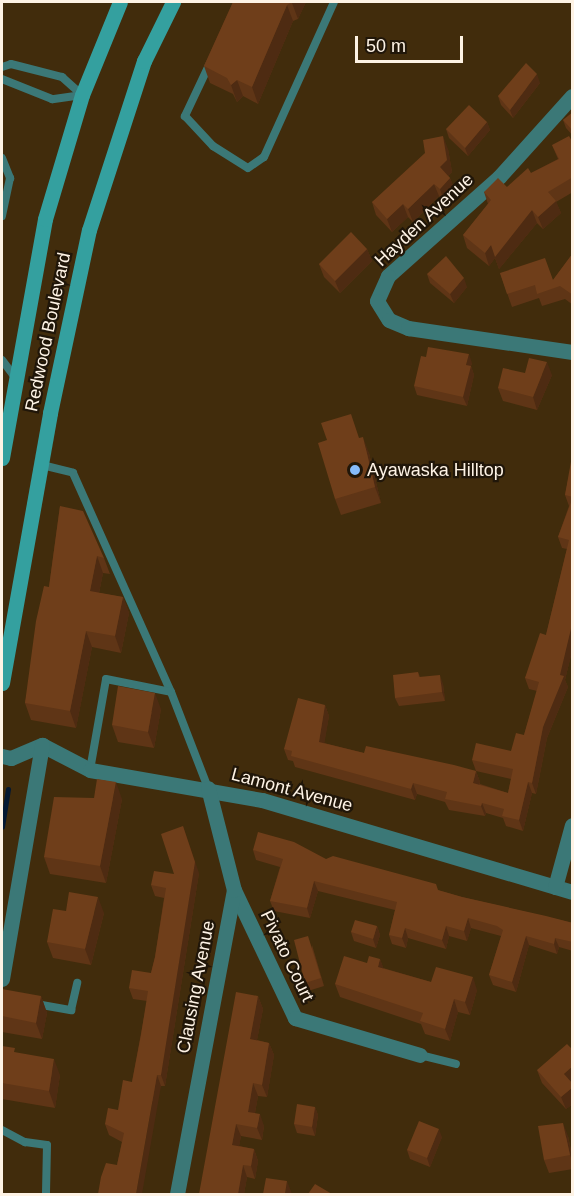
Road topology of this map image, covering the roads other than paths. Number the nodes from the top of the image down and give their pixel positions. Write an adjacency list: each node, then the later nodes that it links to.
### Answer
1 (120, 2): 7 (main road, Redwood Boulevard)
2 (174, 2): 15 (main road, Redwood Boulevard)
3 (334, 2): 4 (lane)
4 (214, 54)
5 (2, 67): 7 (lane)
6 (2, 79): 7 (lane)
7 (82, 95): 13 (main road, Redwood Boulevard)
8 (573, 96): 11 (street, Hayden Avenue)
9 (2, 158): 10 (lane)
10 (2, 216)
11 (573, 352)
12 (2, 360): 13 (lane)
13 (16, 378): 14 (main road, Redwood Boulevard)
14 (2, 459)
15 (42, 465): 16 (main road, Redwood Boulevard); 17 (lane)
16 (2, 683)
17 (171, 692): 20 (lane); 21 (lane)
18 (42, 745): 19 (street); 20 (street, Lamont Avenue); 26 (street)
19 (2, 756)
20 (90, 770): 21 (street, Lamont Avenue)
21 (208, 788): 23 (street, Lamont Avenue); 24 (street, Clausing Avenue)
22 (573, 825): 23 (street)
23 (555, 887): 25 (street, Lamont Avenue)
24 (234, 890): 29 (street, Pivato Court); 33 (street, Clausing Avenue)
25 (573, 892)
26 (4, 983)
27 (77, 983): 28 (lane)
28 (30, 1003)
29 (420, 1055): 30 (lane)
30 (456, 1064)
31 (2, 1131): 32 (lane)
32 (46, 1194)
33 (177, 1194)

